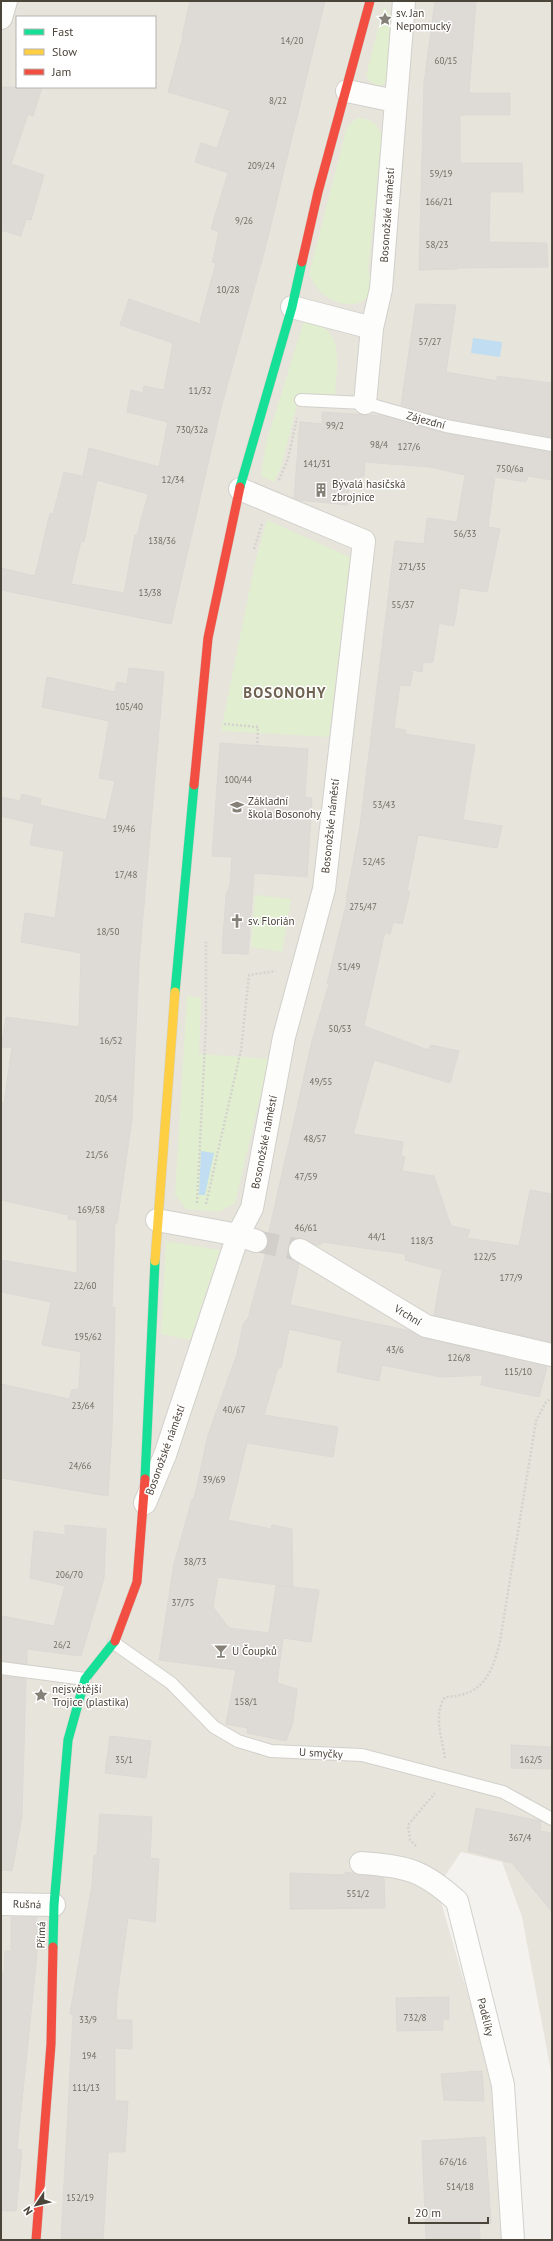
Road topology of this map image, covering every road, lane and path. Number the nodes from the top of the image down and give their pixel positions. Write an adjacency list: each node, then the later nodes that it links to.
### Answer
1 (6, 1): 4 (street)
2 (370, 1): 5 (street, Bosonožské náměstí)
3 (404, 1): 6 (street, Bosonožské náměstí)
4 (1, 18)
5 (347, 91): 6 (street); 7 (street, Bosonožské náměstí)
6 (395, 101): 8 (street, Bosonožské náměstí)
7 (292, 307): 8 (street); 13 (street, Bosonožské náměstí)
8 (372, 328): 10 (street, Bosonožské náměstí)
9 (301, 400): 10 (lane, Zájezdní); 12 (path)
10 (364, 403): 11 (lane, Zájezdní)
11 (552, 445)
12 (288, 459)
13 (240, 489): 14 (street, Bosonožské náměstí); 20 (street, Bosonožské náměstí)
14 (199, 722): 15 (path); 18 (street, Bosonožské náměstí)
15 (257, 746)
16 (206, 941): 19 (path)
17 (278, 971): 19 (path)
18 (157, 1220): 19 (street); 24 (street, Bosonožské náměstí)
19 (196, 1227): 20 (street)
20 (246, 1238): 24 (street, Bosonožské náměstí)
21 (300, 1250): 22 (street, Vrchní)
22 (552, 1355)
23 (552, 1398): 28 (path)
24 (144, 1506): 25 (street, Bosonožské náměstí)
25 (114, 1643): 27 (street, Přímá); 28 (lane, U smyčky)
26 (1, 1668): 27 (lane)
27 (85, 1680): 33 (street, Přímá)
28 (448, 1778): 29 (lane, U smyčky); 30 (path)
29 (552, 1819)
30 (422, 1851)
31 (361, 1863): 35 (street, Padělíky)
32 (1, 1904): 33 (street, Rušná)
33 (54, 1905): 34 (street, Přímá)
34 (36, 2240)
35 (513, 2240)

